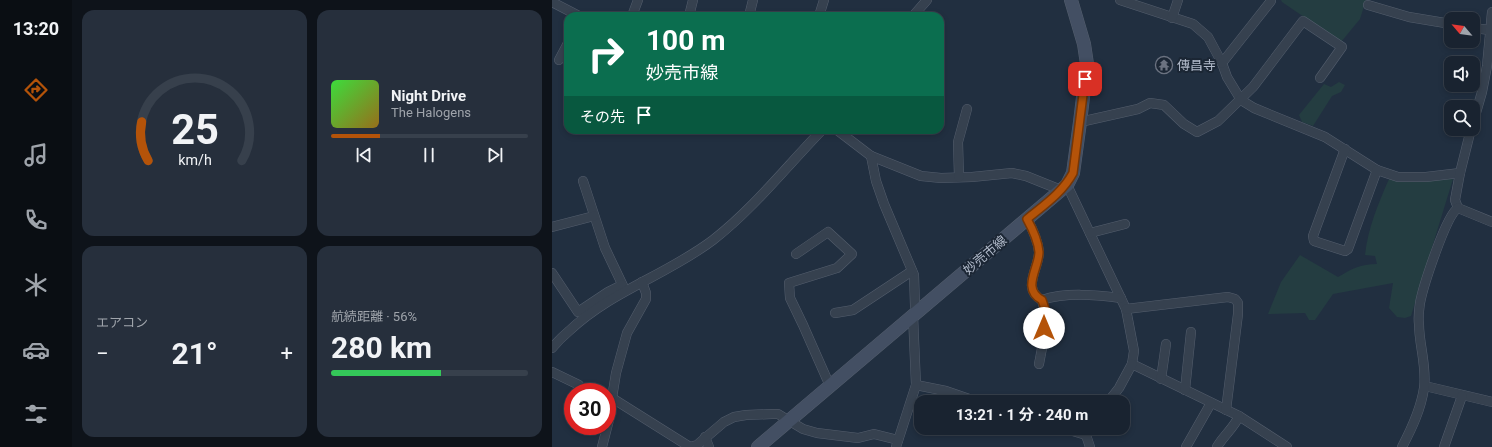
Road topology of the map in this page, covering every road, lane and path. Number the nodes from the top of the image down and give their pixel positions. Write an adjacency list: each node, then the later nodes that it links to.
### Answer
1 (638, 0): 13 (street)
2 (693, 0): 14 (street)
3 (753, 0): 15 (street)
4 (824, 0): 16 (street)
5 (927, 0): 17 (street)
6 (1071, 0): 30 (main road, 妙売市線)
7 (1120, 0): 19 (street)
8 (1178, 0): 19 (street)
9 (1271, 1): 25 (street)
10 (556, 2): 12 (street)
11 (1368, 5): 20 (street)
12 (572, 12)
13 (634, 12)
14 (690, 12)
15 (750, 12)
16 (820, 12)
17 (916, 12)
18 (1492, 12): 22 (street)
19 (1172, 18): 25 (street)
20 (1444, 23)
21 (1480, 29): 22 (street)
22 (1490, 30): 28 (street)
23 (564, 50): 24 (street)
24 (558, 60)
25 (1222, 63): 27 (street)
26 (1320, 78): 27 (street)
27 (1240, 100): 30 (street); 34 (street)
28 (1480, 100)
29 (967, 109): 38 (street)
30 (1080, 122): 40 (main road, 妙売市線)
31 (818, 134): 51 (street)
32 (842, 134): 35 (street)
33 (1469, 136): 37 (street)
34 (1344, 149): 36 (street); 36 (street)
35 (871, 156): 38 (street); 49 (street)
36 (1377, 170): 37 (street)
37 (1460, 173): 41 (street)
38 (959, 177): 40 (street)
39 (582, 181): 42 (street)
40 (1064, 187): 43 (main road, 妙売市線); 47 (street)
41 (1458, 208): 44 (street); 69 (street)
42 (594, 216): 46 (street); 52 (street)
43 (1027, 219): 54 (street); 57 (main road, 妙売市線)
44 (1492, 222)
45 (1125, 224): 47 (street)
46 (552, 227)
47 (1090, 233): 53 (street)
48 (796, 254): 68 (street)
49 (912, 271): 56 (street); 57 (street)
50 (552, 273): 52 (street)
51 (642, 282): 52 (street); 66 (street)
52 (624, 287): 60 (street)
53 (1121, 298): 54 (street); 55 (street)
54 (1042, 300): 61 (street)
55 (1126, 309): 62 (street); 77 (street)
56 (835, 313)
57 (916, 313): 67 (street); 68 (main road, 妙売市線)
58 (1191, 332): 70 (street)
59 (1166, 344): 64 (street)
60 (552, 348)
61 (1039, 364)
62 (1132, 364): 64 (street); 72 (street)
63 (552, 372): 65 (street)
64 (1161, 379): 70 (street)
65 (577, 383)
66 (614, 383)
67 (916, 385): 71 (street); 83 (street)
68 (830, 386): 79 (main road, 妙売市線)
69 (1425, 386): 73 (street); 91 (street)
70 (1185, 390): 76 (street)
71 (958, 395)
72 (1114, 395)
73 (1462, 396): 75 (street); 92 (street)
74 (616, 401): 82 (street)
75 (1492, 402)
76 (1211, 403): 77 (street); 88 (street)
77 (1226, 410): 78 (street)
78 (1240, 416): 89 (street); 90 (street)
79 (788, 421): 82 (street); 83 (street); 86 (main road, 妙売市線)
80 (605, 435): 84 (street)
81 (1088, 435): 87 (street)
82 (705, 437): 85 (street)
83 (897, 443)
84 (602, 447)
85 (709, 447)
86 (758, 447)
87 (1090, 447)
88 (1186, 447)
89 (1217, 447)
90 (1287, 447)
91 (1402, 447)
92 (1444, 447)

